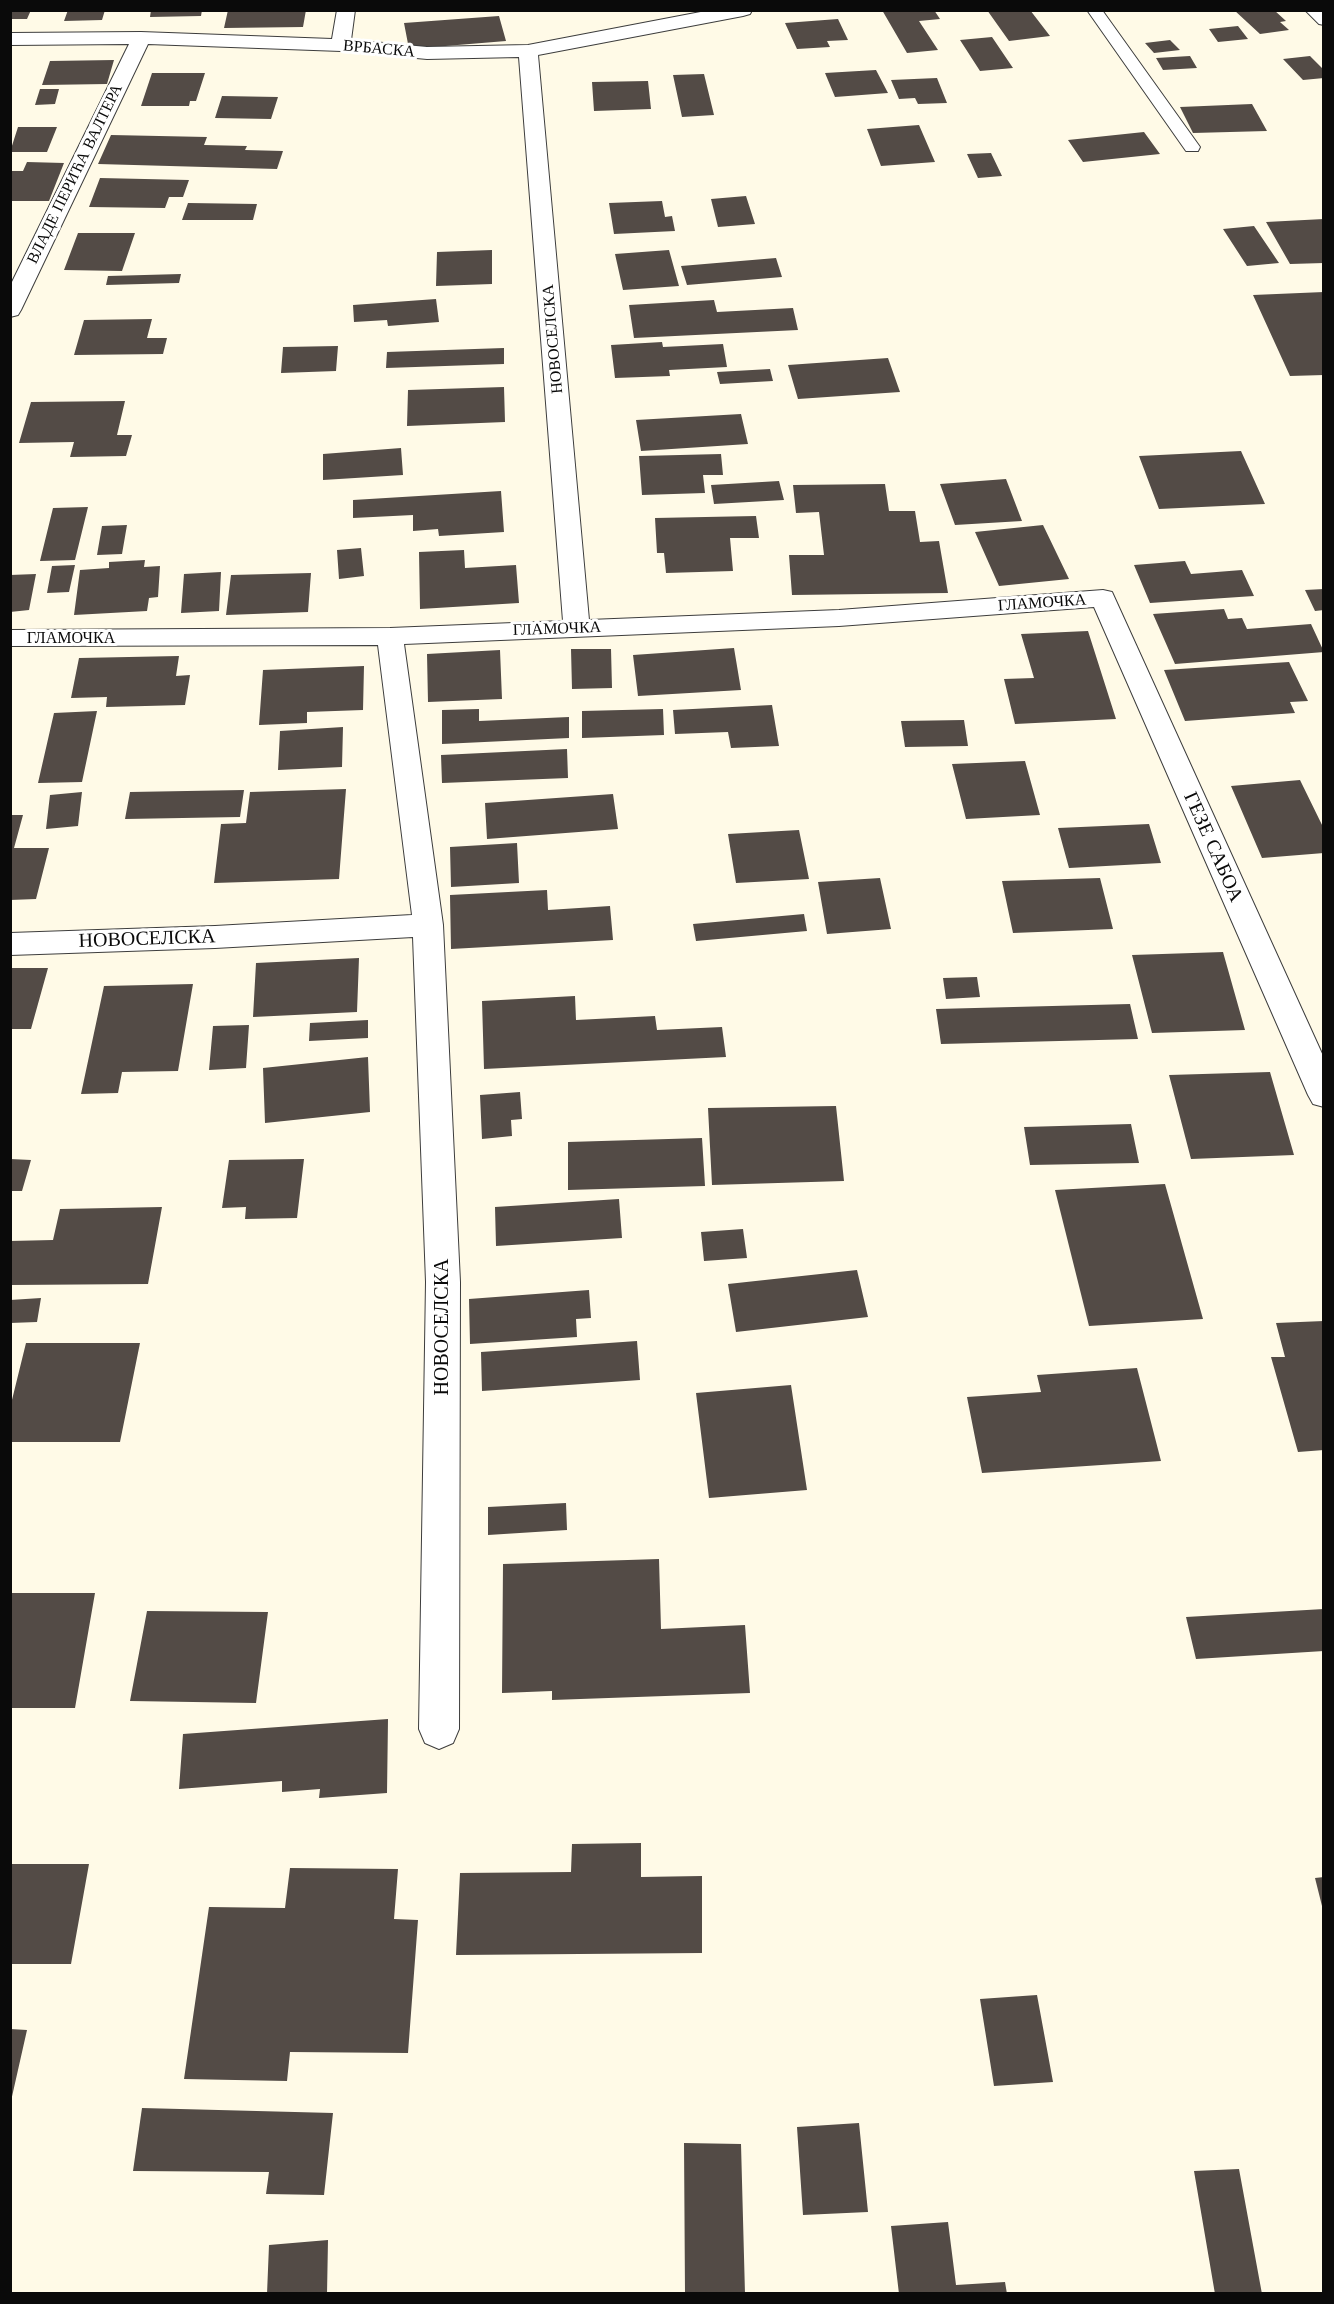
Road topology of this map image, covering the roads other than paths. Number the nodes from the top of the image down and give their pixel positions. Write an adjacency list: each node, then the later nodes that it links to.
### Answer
1 (346, 10): 8 (street)
2 (743, 10): 9 (street, ВРБАСКА)
3 (1094, 10): 10 (lane)
4 (1312, 10): 5 (lane)
5 (1323, 21)
6 (141, 38): 7 (street, ВРБАСКА); 8 (street, ВРБАСКА); 11 (street, ВЛАДЕ ПЕРИЋА ВАЛТЕРА)
7 (10, 39)
8 (340, 45): 9 (street, ВРБАСКА)
9 (528, 51): 13 (street, НОВОСЕЛСКА)
10 (1192, 147)
11 (10, 310)
12 (1103, 598): 13 (street, ГЛАМОЧКА); 18 (street, ГЕЗЕ САБОА)
13 (577, 628): 14 (street, ГЛАМОЧКА)
14 (390, 636): 15 (street, ГЛАМОЧКА); 16 (street, НОВОСЕЛСКА)
15 (10, 638)
16 (428, 925): 17 (street, НОВОСЕЛСКА); 19 (street, НОВОСЕЛСКА)
17 (10, 944)
18 (1323, 1095)
19 (439, 1729)

